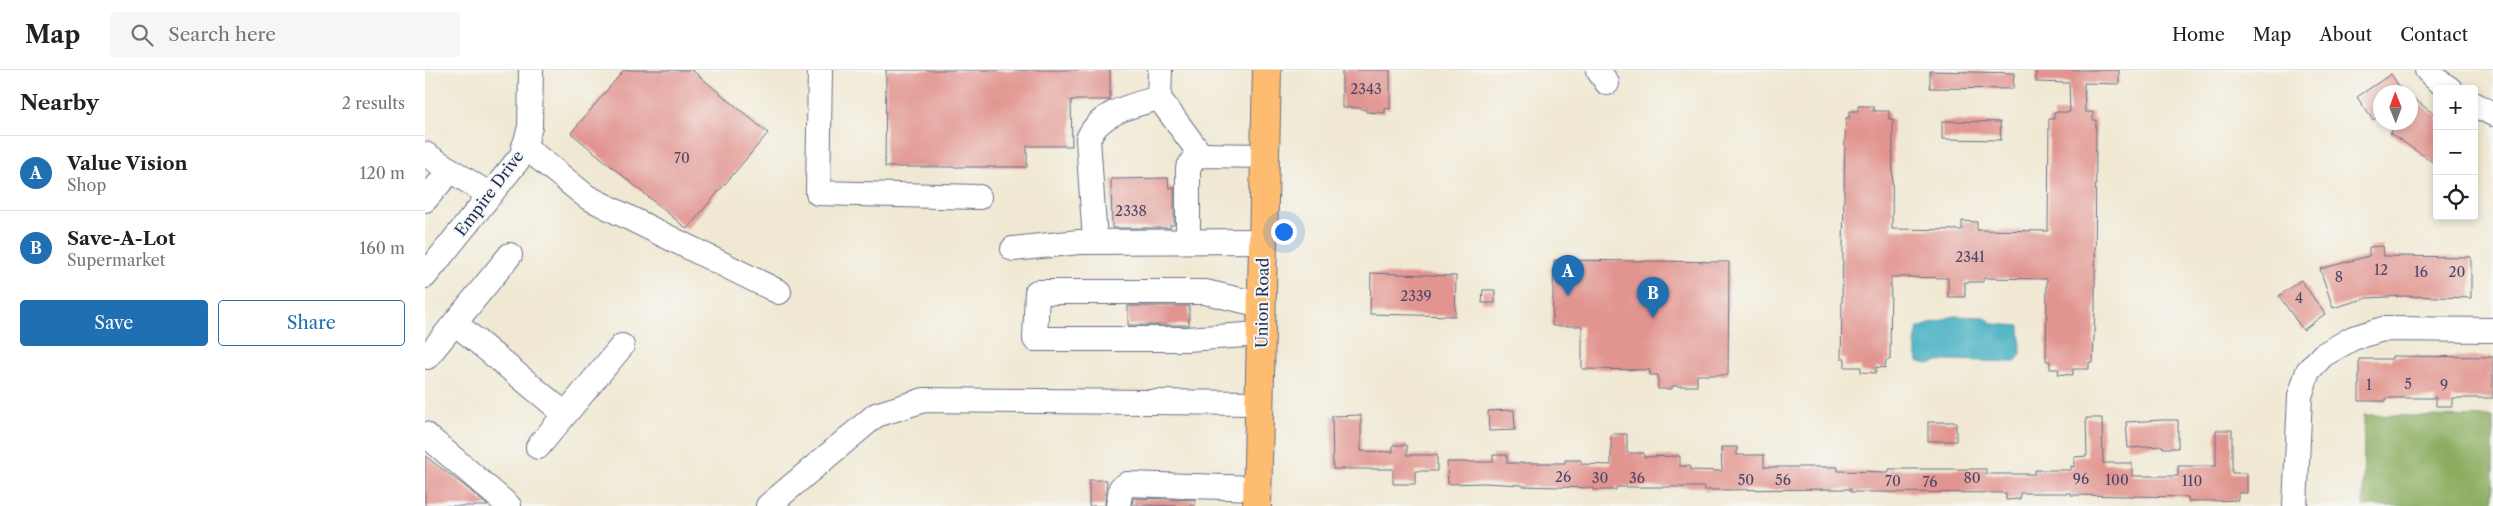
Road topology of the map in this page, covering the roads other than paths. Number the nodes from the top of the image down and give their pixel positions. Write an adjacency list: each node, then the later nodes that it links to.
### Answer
1 (531, 70): 10 (street, Empire Drive)
2 (820, 70): 16 (street)
3 (1160, 70): 7 (street)
4 (1267, 70): 13 (main road, Union Road)
5 (2427, 70): 6 (street)
6 (2444, 85)
7 (1159, 98): 12 (street); 20 (street)
8 (2478, 106): 9 (street)
9 (2493, 114)
10 (524, 146): 15 (street, Empire Drive); 24 (street)
11 (425, 154): 14 (street)
12 (1201, 155): 13 (street); 18 (street)
13 (1265, 156): 19 (main road, Union Road)
14 (451, 170): 15 (street); 17 (street)
15 (490, 195): 23 (street, Empire Drive)
16 (979, 197)
17 (425, 200)
18 (1188, 240): 19 (street); 20 (street)
19 (1263, 241): 25 (main road, Union Road)
20 (1095, 242): 21 (street)
21 (1013, 249)
22 (510, 255): 28 (street)
23 (425, 276)
24 (779, 292)
25 (1262, 305): 27 (main road, Union Road); 27 (street)
26 (2493, 330): 38 (street)
27 (1261, 334): 30 (main road, Union Road)
28 (437, 336): 31 (street)
29 (622, 346): 31 (street)
30 (1259, 403): 34 (main road, Union Road); 36 (street)
31 (565, 414): 33 (street)
32 (425, 434): 35 (street)
33 (538, 447)
34 (1257, 497): 37 (street)
35 (509, 506)
36 (768, 506)
37 (1118, 506)
38 (2295, 506)

